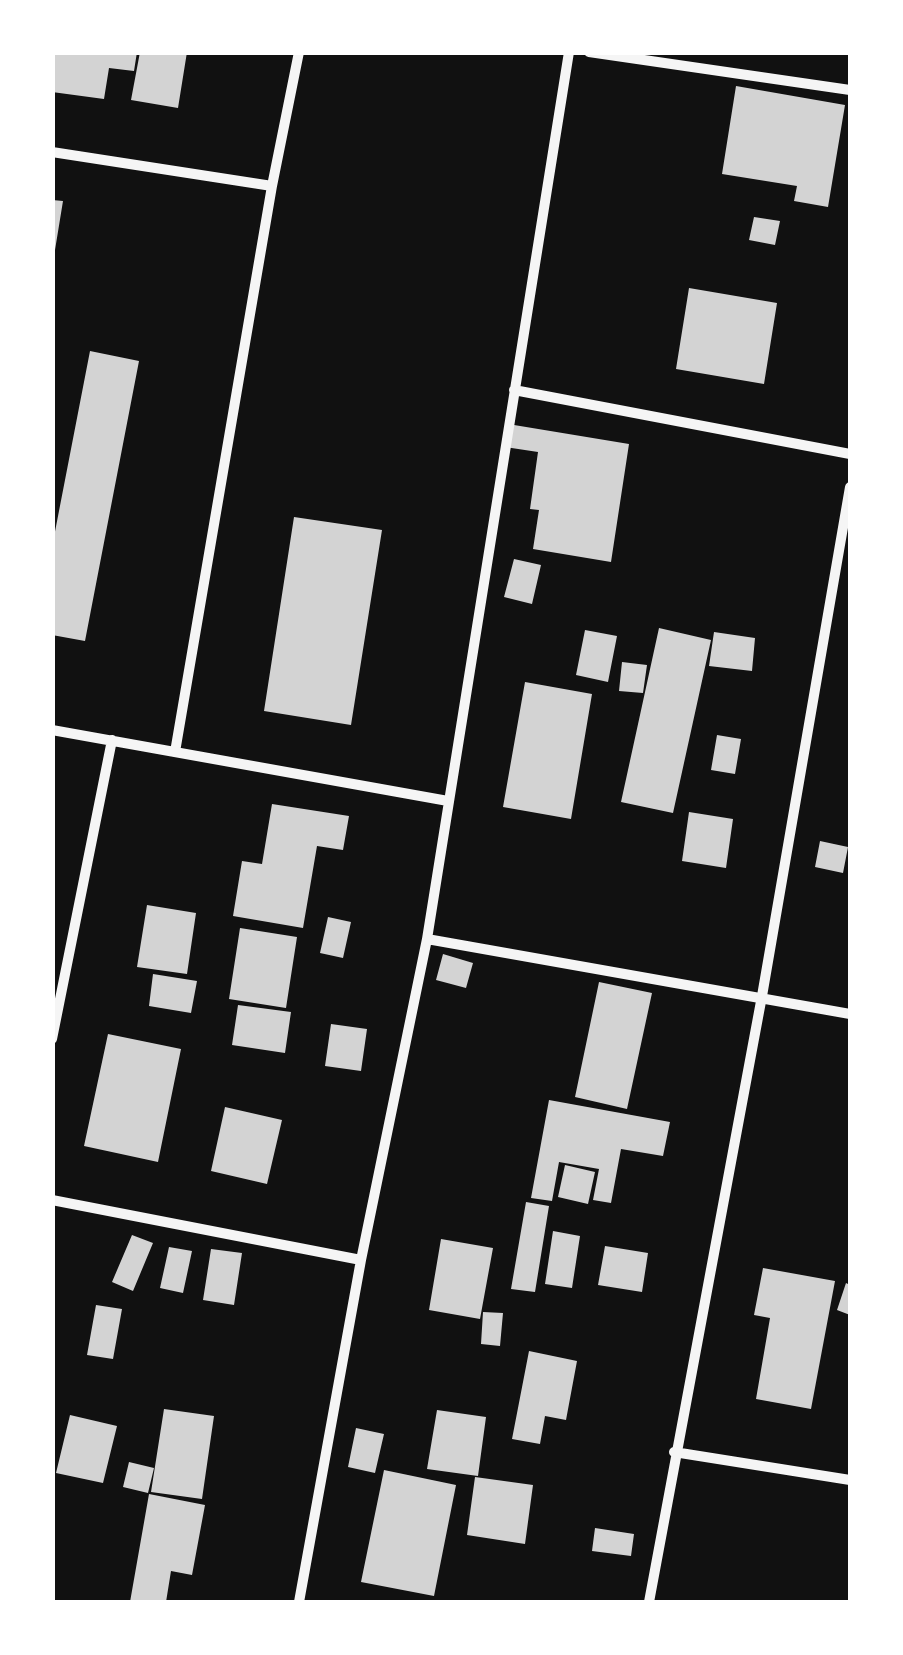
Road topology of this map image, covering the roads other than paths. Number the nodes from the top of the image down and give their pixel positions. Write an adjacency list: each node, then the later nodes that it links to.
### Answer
1 (299, 52): 6 (street)
2 (569, 52): 7 (street)
3 (589, 52): 4 (street)
4 (850, 90)
5 (52, 152): 6 (street)
6 (272, 186): 12 (street)
7 (514, 390): 8 (street); 13 (street)
8 (850, 454)
9 (850, 487): 15 (street)
10 (52, 730): 11 (street)
11 (112, 740): 12 (street); 17 (street)
12 (175, 752): 13 (street)
13 (448, 801): 14 (street)
14 (427, 938): 15 (street); 19 (street)
15 (762, 996): 16 (street); 20 (street)
16 (850, 1014)
17 (52, 1040)
18 (52, 1200): 19 (street)
19 (361, 1260): 22 (street)
20 (674, 1452): 21 (street); 23 (street)
21 (850, 1480)
22 (300, 1602)
23 (648, 1602)

